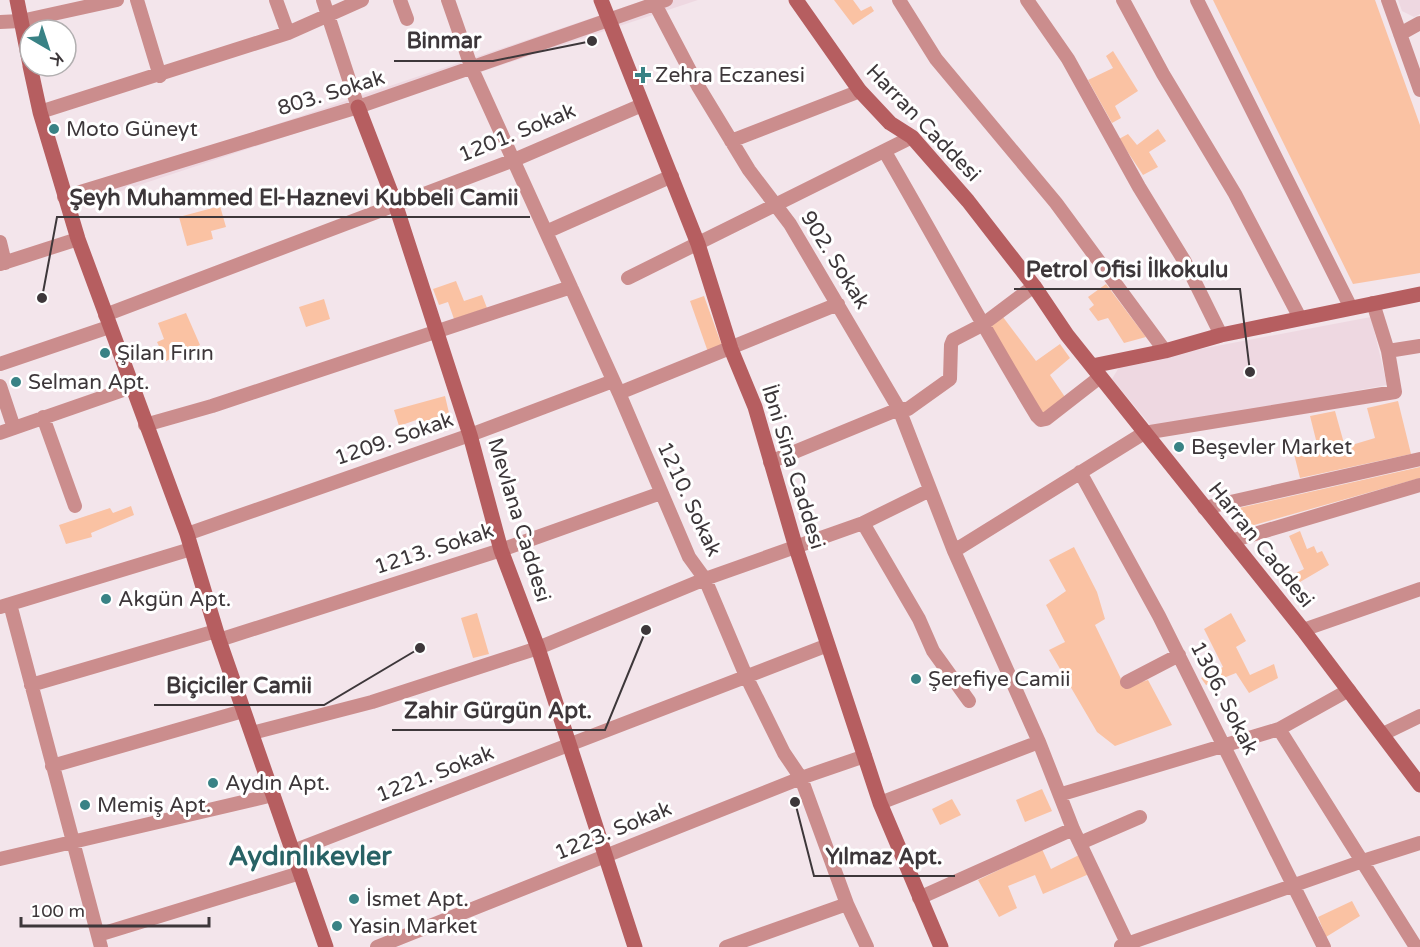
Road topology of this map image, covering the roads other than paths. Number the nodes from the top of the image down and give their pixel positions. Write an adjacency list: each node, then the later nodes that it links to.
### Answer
1 (17, 0): 18 (street)
2 (117, 0): 19 (street)
3 (137, 0): 28 (street)
4 (276, 0): 25 (street)
5 (323, 0): 17 (street)
6 (362, 0): 17 (street)
7 (400, 0): 20 (street)
8 (448, 0): 27 (street, 1210. Sokak)
9 (600, 0): 23 (street, İbni Sina Caddesi)
10 (796, 0): 31 (street, Harran Caddesi)
11 (899, 0): 62 (street)
12 (1027, 0): 59 (street)
13 (1123, 0): 55 (street)
14 (1197, 0): 54 (street)
15 (1388, 0): 26 (street)
16 (661, 2): 23 (street, 803. Sokak); 36 (street, 902. Sokak)
17 (328, 14): 25 (street); 33 (street)
18 (20, 18)
19 (35, 18)
20 (407, 19)
21 (18, 21): 22 (street)
22 (0, 22)
23 (608, 22): 27 (street, 803. Sokak); 32 (street, İbni Sina Caddesi)
24 (1420, 23): 26 (street)
25 (288, 33): 28 (street)
26 (1400, 34): 30 (street)
27 (472, 69): 33 (street, 803. Sokak); 38 (street, 1210. Sokak)
28 (160, 76): 34 (street)
29 (33, 78): 34 (street)
30 (1420, 90)
31 (860, 91): 35 (street, Harran Caddesi); 36 (street)
32 (642, 105): 38 (street, 1201. Sokak); 39 (street, İbni Sina Caddesi)
33 (358, 107): 40 (street, 803. Sokak); 41 (street, Mevlana Caddesi)
34 (40, 112): 40 (street)
35 (912, 137): 37 (street); 50 (street, Harran Caddesi)
36 (731, 141): 42 (street, 902. Sokak)
37 (885, 152): 42 (street); 57 (street)
38 (514, 160): 41 (street, 1201. Sokak); 43 (street, 1210. Sokak)
39 (672, 176): 43 (street); 46 (street, İbni Sina Caddesi)
40 (64, 196): 44 (street)
41 (394, 203): 56 (street, 1201. Sokak); 58 (street, Mevlana Caddesi)
42 (775, 207): 46 (street); 53 (street, 902. Sokak)
43 (546, 232): 49 (street, 1210. Sokak)
44 (78, 239): 47 (street); 56 (street)
45 (0, 242): 47 (street)
46 (698, 244): 48 (street); 61 (street, İbni Sina Caddesi)
47 (2, 264)
48 (628, 278)
49 (571, 286): 58 (street); 68 (street, 1210. Sokak)
50 (1034, 286): 57 (street); 65 (street, Harran Caddesi)
51 (1420, 294): 52 (street)
52 (1373, 303): 54 (street); 63 (street)
53 (838, 304): 61 (street, 1209. Sokak); 69 (street, 902. Sokak)
54 (1351, 308): 55 (street)
55 (1300, 318): 59 (street)
56 (107, 321): 64 (street, 1201. Sokak); 67 (street)
57 (982, 326): 65 (street); 69 (street)
58 (436, 332): 71 (street); 75 (street, Mevlana Caddesi)
59 (1221, 335): 62 (street)
60 (1420, 346): 63 (street)
61 (731, 349): 68 (street, 1209. Sokak); 77 (street, İbni Sina Caddesi)
62 (1165, 351): 65 (street)
63 (1388, 351): 74 (street)
64 (0, 364)
65 (1096, 371): 74 (street, Harran Caddesi)
66 (0, 386): 72 (street)
67 (132, 387): 70 (street); 71 (street)
68 (616, 387): 75 (street, 1209. Sokak); 81 (street, 1210. Sokak)
69 (899, 409): 77 (street); 80 (street, 902. Sokak)
70 (43, 417): 72 (street); 82 (street)
71 (145, 425): 86 (street)
72 (14, 428): 73 (street)
73 (0, 433)
74 (1144, 433): 78 (street); 83 (street, Harran Caddesi)
75 (470, 435): 86 (street, 1209. Sokak); 88 (street, Mevlana Caddesi)
76 (1420, 459): 83 (street)
77 (770, 462): 87 (street, İbni Sina Caddesi)
78 (1080, 472): 89 (street); 97 (street, 1306. Sokak)
79 (1420, 485): 85 (street)
80 (930, 490): 84 (street); 89 (street, 902. Sokak)
81 (661, 493): 88 (street, 1213. Sokak); 90 (street, 1210. Sokak)
82 (75, 507)
83 (1204, 508): 85 (street, Harran Caddesi)
84 (863, 523): 87 (street); 102 (street)
85 (1231, 541): 93 (street, Harran Caddesi)
86 (189, 542): 92 (street, 1209. Sokak); 94 (street)
87 (796, 548): 90 (street); 95 (street, İbni Sina Caddesi)
88 (501, 550): 94 (street, 1213. Sokak); 96 (street, Mevlana Caddesi)
89 (954, 551): 108 (street, 902. Sokak)
90 (705, 579): 96 (street); 98 (street, 1210. Sokak)
91 (1420, 589): 93 (street)
92 (5, 606): 100 (street)
93 (1302, 630): 101 (street, Harran Caddesi)
94 (217, 636): 100 (street, 1213. Sokak); 103 (street)
95 (828, 645): 98 (street, 1221. Sokak); 111 (street, İbni Sina Caddesi)
96 (538, 648): 106 (street); 109 (street, Mevlana Caddesi)
97 (1179, 655): 99 (street); 110 (street, 1306. Sokak)
98 (746, 676): 109 (street, 1221. Sokak); 113 (street, 1210. Sokak)
99 (1128, 682)
100 (31, 685): 112 (street)
101 (1349, 690): 105 (street); 107 (street, Harran Caddesi)
102 (969, 701)
103 (243, 711): 106 (street); 112 (street)
104 (1420, 716): 107 (street)
105 (1279, 729): 110 (street); 126 (street)
106 (252, 733): 116 (street)
107 (1383, 734): 114 (street, Harran Caddesi)
108 (1039, 742): 115 (street, 902. Sokak); 117 (street)
109 (570, 743): 123 (street, 1221. Sokak); 124 (street, Mevlana Caddesi)
110 (1224, 745): 115 (street); 128 (street, 1306. Sokak)
111 (865, 756): 113 (street, 1223. Sokak); 117 (street, İbni Sina Caddesi)
112 (52, 766): 120 (street)
113 (801, 778): 124 (street, 1223. Sokak); 130 (street, 1210. Sokak)
114 (1420, 784)
115 (1062, 794): 119 (street, 902. Sokak)
116 (273, 795): 120 (street); 123 (street)
117 (880, 803): 129 (street, İbni Sina Caddesi)
118 (1140, 817): 121 (street)
119 (1073, 829): 121 (street, 902. Sokak); 129 (street)
120 (73, 842): 125 (street); 131 (street)
121 (1080, 843): 133 (street, 902. Sokak)
122 (1420, 843): 126 (street)
123 (293, 852): 127 (street)
124 (606, 856): 135 (street, 1223. Sokak); 136 (street, Mevlana Caddesi)
125 (0, 859)
126 (1362, 861): 128 (street); 141 (street)
127 (300, 873): 131 (street); 134 (street)
128 (1293, 886): 133 (street); 140 (street, 1306. Sokak)
129 (919, 898): 139 (street, İbni Sina Caddesi)
130 (847, 904): 132 (street); 138 (street, 1210. Sokak)
131 (99, 941)
132 (750, 943): 137 (street)
133 (1126, 946)
134 (326, 947)
135 (377, 947)
136 (635, 947)
137 (726, 947)
138 (867, 947)
139 (941, 947)
140 (1324, 947)
141 (1416, 947)

